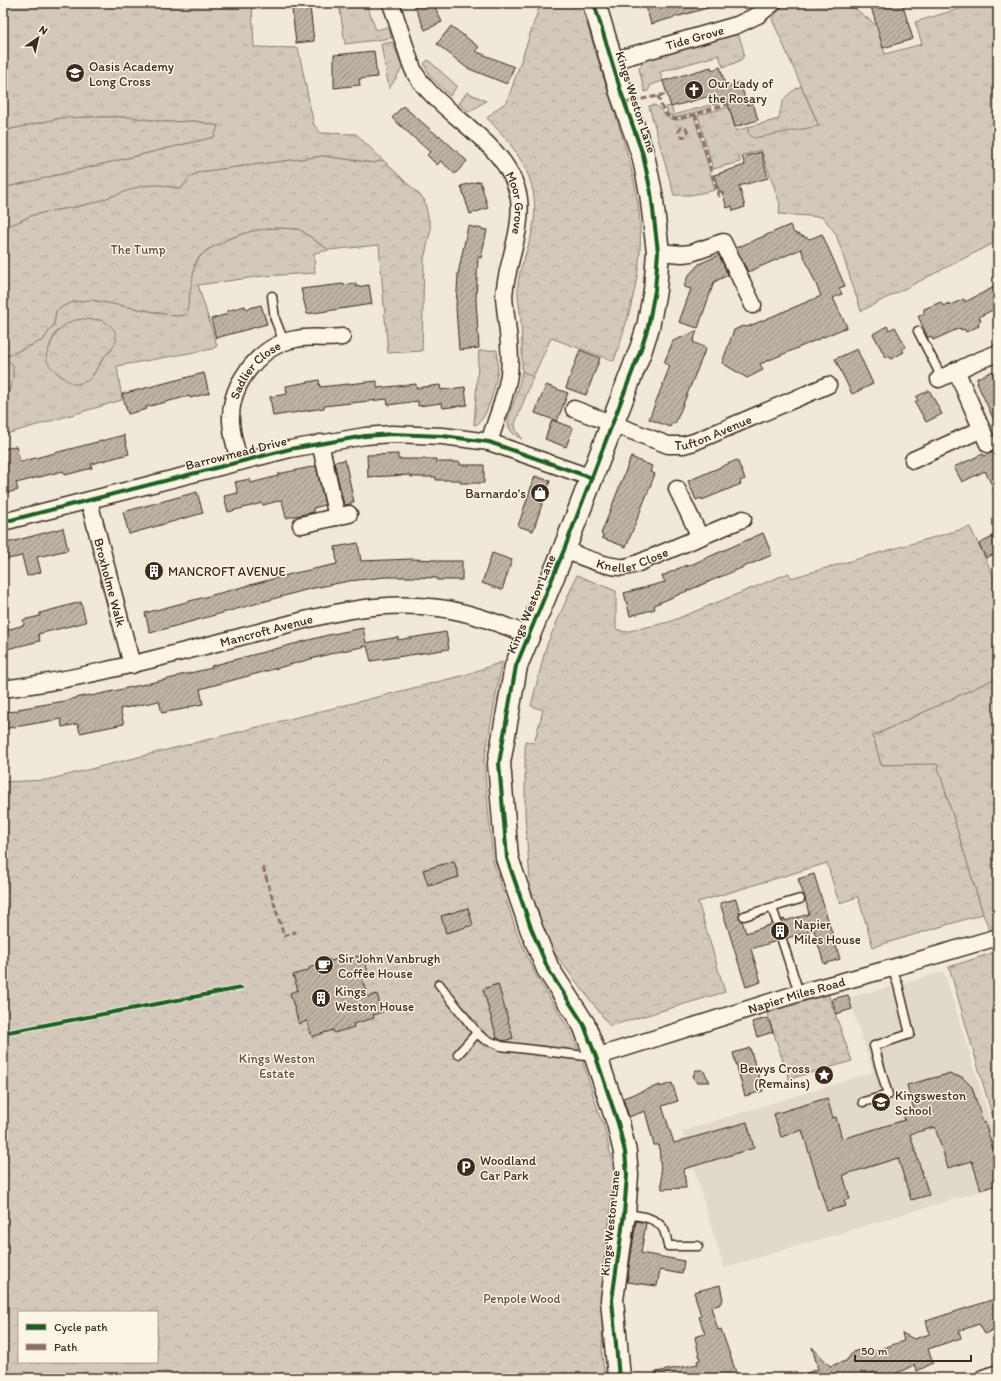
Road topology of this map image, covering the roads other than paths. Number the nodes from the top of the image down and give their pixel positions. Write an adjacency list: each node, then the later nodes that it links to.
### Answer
1 (391, 3): 17 (street, Moor Grove)
2 (594, 3): 4 (street, Kings Weston Lane)
3 (773, 3): 4 (street, Tide Grove)
4 (612, 61): 5 (street, Kings Weston Lane)
5 (658, 252): 7 (street); 15 (street, Kings Weston Lane)
6 (272, 296): 10 (lane)
7 (753, 305)
8 (918, 331): 12 (lane)
9 (342, 337): 10 (street, Sadlier Close)
10 (284, 342): 21 (street, Sadlier Close)
11 (998, 353): 12 (street)
12 (946, 376): 16 (street)
13 (828, 385): 15 (street, Tufton Avenue)
14 (574, 409): 15 (street, Tufton Avenue)
15 (613, 424): 22 (street, Kings Weston Lane)
16 (982, 429): 19 (street); 20 (street)
17 (489, 442): 18 (street, Barrowmead Drive); 22 (street, Barrowmead Drive)
18 (320, 443): 21 (street, Barrowmead Drive); 27 (street)
19 (988, 444)
20 (913, 460)
21 (239, 462): 24 (street, Barrowmead Drive)
22 (592, 478): 29 (street, Kings Weston Lane)
23 (677, 489): 28 (street)
24 (89, 501): 26 (street, Barrowmead Drive); 31 (street, Broxholme Walk)
25 (743, 519): 28 (street, Kneller Close)
26 (3, 522)
27 (301, 525)
28 (700, 537): 29 (street, Kneller Close)
29 (564, 550): 30 (street, Kings Weston Lane)
30 (529, 635): 31 (street, Mancroft Avenue); 44 (street, Kings Weston Lane)
31 (132, 665): 32 (street, Mancroft Avenue)
32 (3, 689)
33 (800, 899): 34 (lane)
34 (772, 908): 35 (lane); 36 (lane)
35 (744, 916)
36 (777, 922)
37 (998, 937): 39 (street, Napier Miles Road)
38 (782, 940): 41 (lane)
39 (892, 968): 41 (street, Napier Miles Road); 45 (lane)
40 (439, 984): 42 (lane)
41 (798, 993): 44 (street, Napier Miles Road)
42 (477, 1033): 43 (lane); 44 (lane)
43 (458, 1054)
44 (596, 1057): 46 (street, Kings Weston Lane)
45 (863, 1102)
46 (624, 1214): 47 (lane); 49 (street, Kings Weston Lane)
47 (698, 1246)
48 (998, 1373): 50 (street)
49 (619, 1378)
50 (983, 1378)

